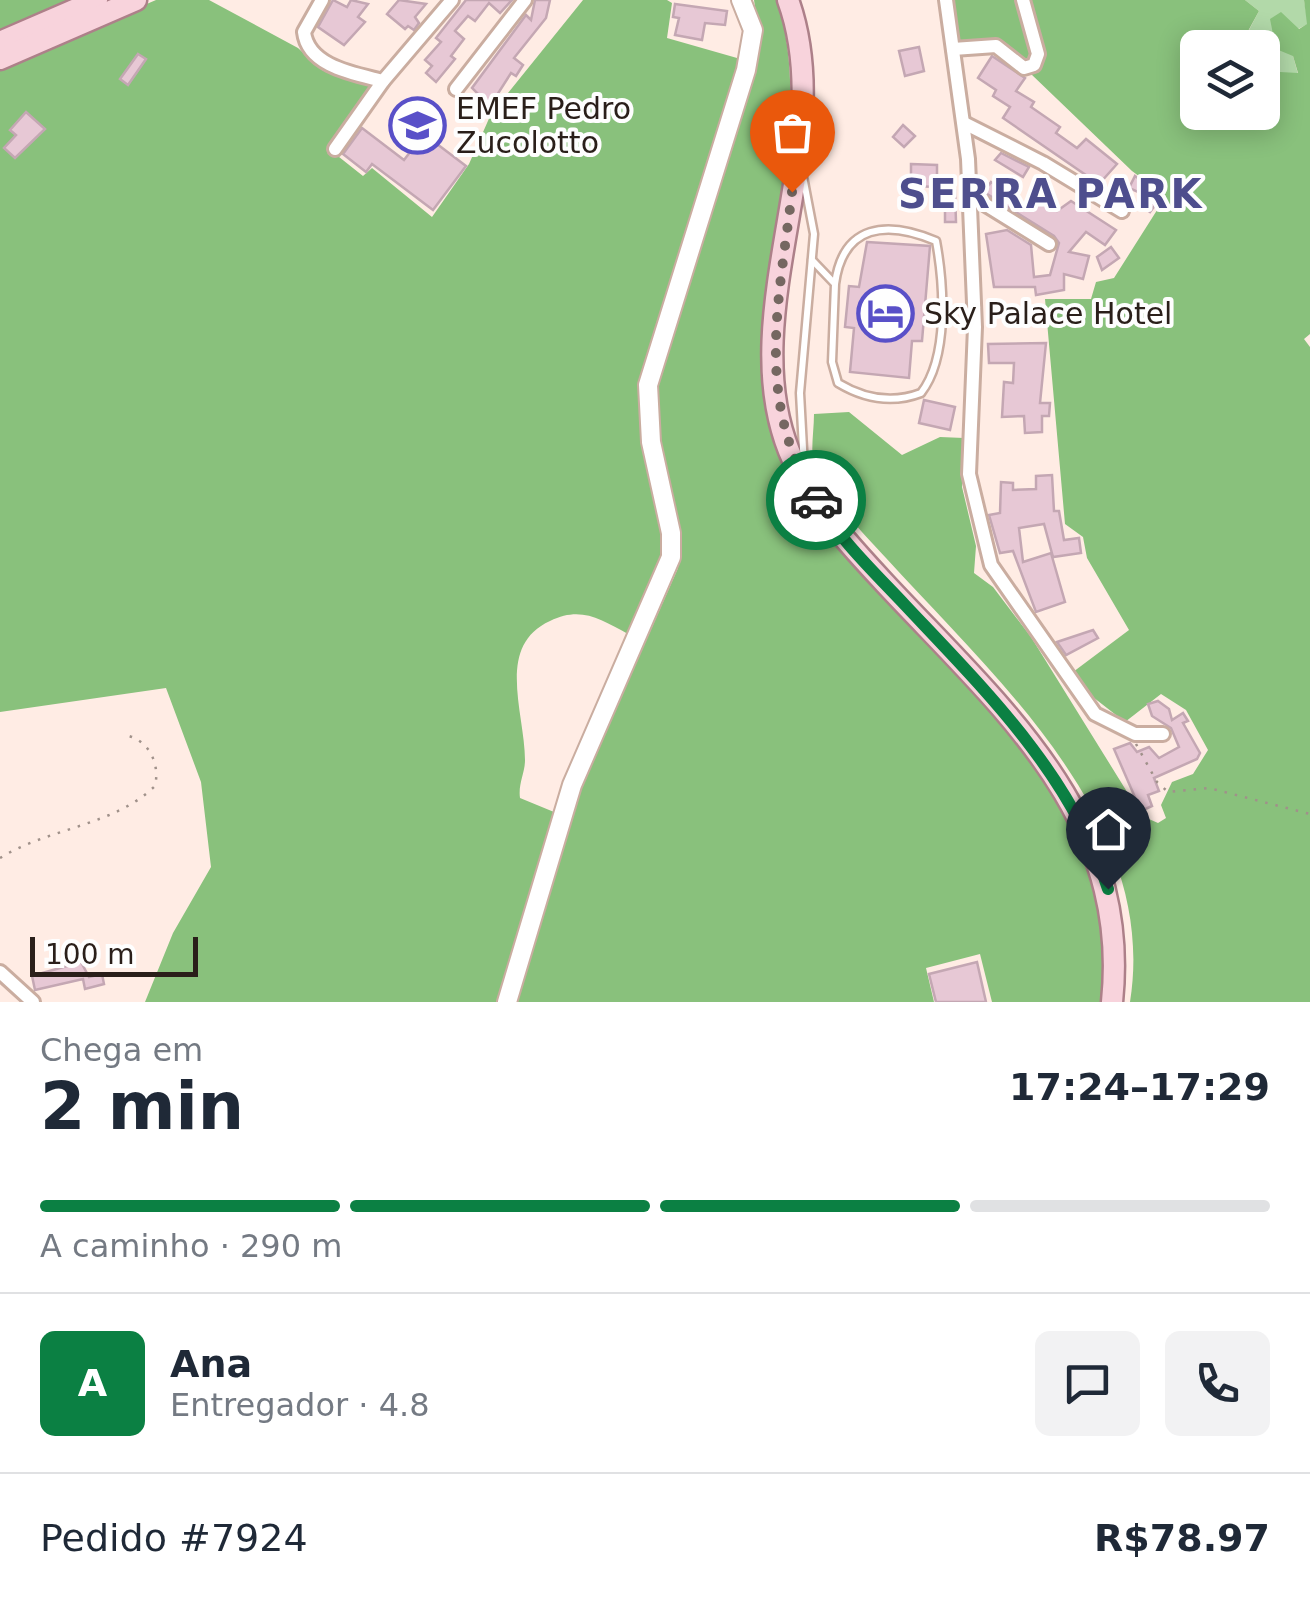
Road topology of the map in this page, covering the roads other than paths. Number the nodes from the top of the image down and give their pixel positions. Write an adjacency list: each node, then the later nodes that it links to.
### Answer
1 (97, 0): 10 (main road)
2 (136, 0): 12 (main road)
3 (322, 0): 13 (street)
4 (452, 0): 13 (street)
5 (525, 0): 14 (street)
6 (742, 0): 27 (main road)
7 (788, 0): 17 (main road)
8 (946, 0): 11 (street)
9 (1023, 0): 11 (street)
10 (0, 42)
11 (954, 49): 15 (street)
12 (0, 59)
13 (383, 81): 16 (street)
14 (456, 89)
15 (964, 123): 18 (street); 19 (street)
16 (335, 149)
17 (797, 156): 21 (lane); 23 (main road)
18 (970, 195): 20 (street); 24 (street)
19 (1122, 212)
20 (1049, 244)
21 (812, 260): 22 (lane); 23 (lane)
22 (836, 284): 22 (lane)
23 (804, 482): 28 (main road)
24 (1162, 734)
25 (0, 972): 26 (street)
26 (32, 1002)
27 (507, 1002)
28 (1112, 1002)

